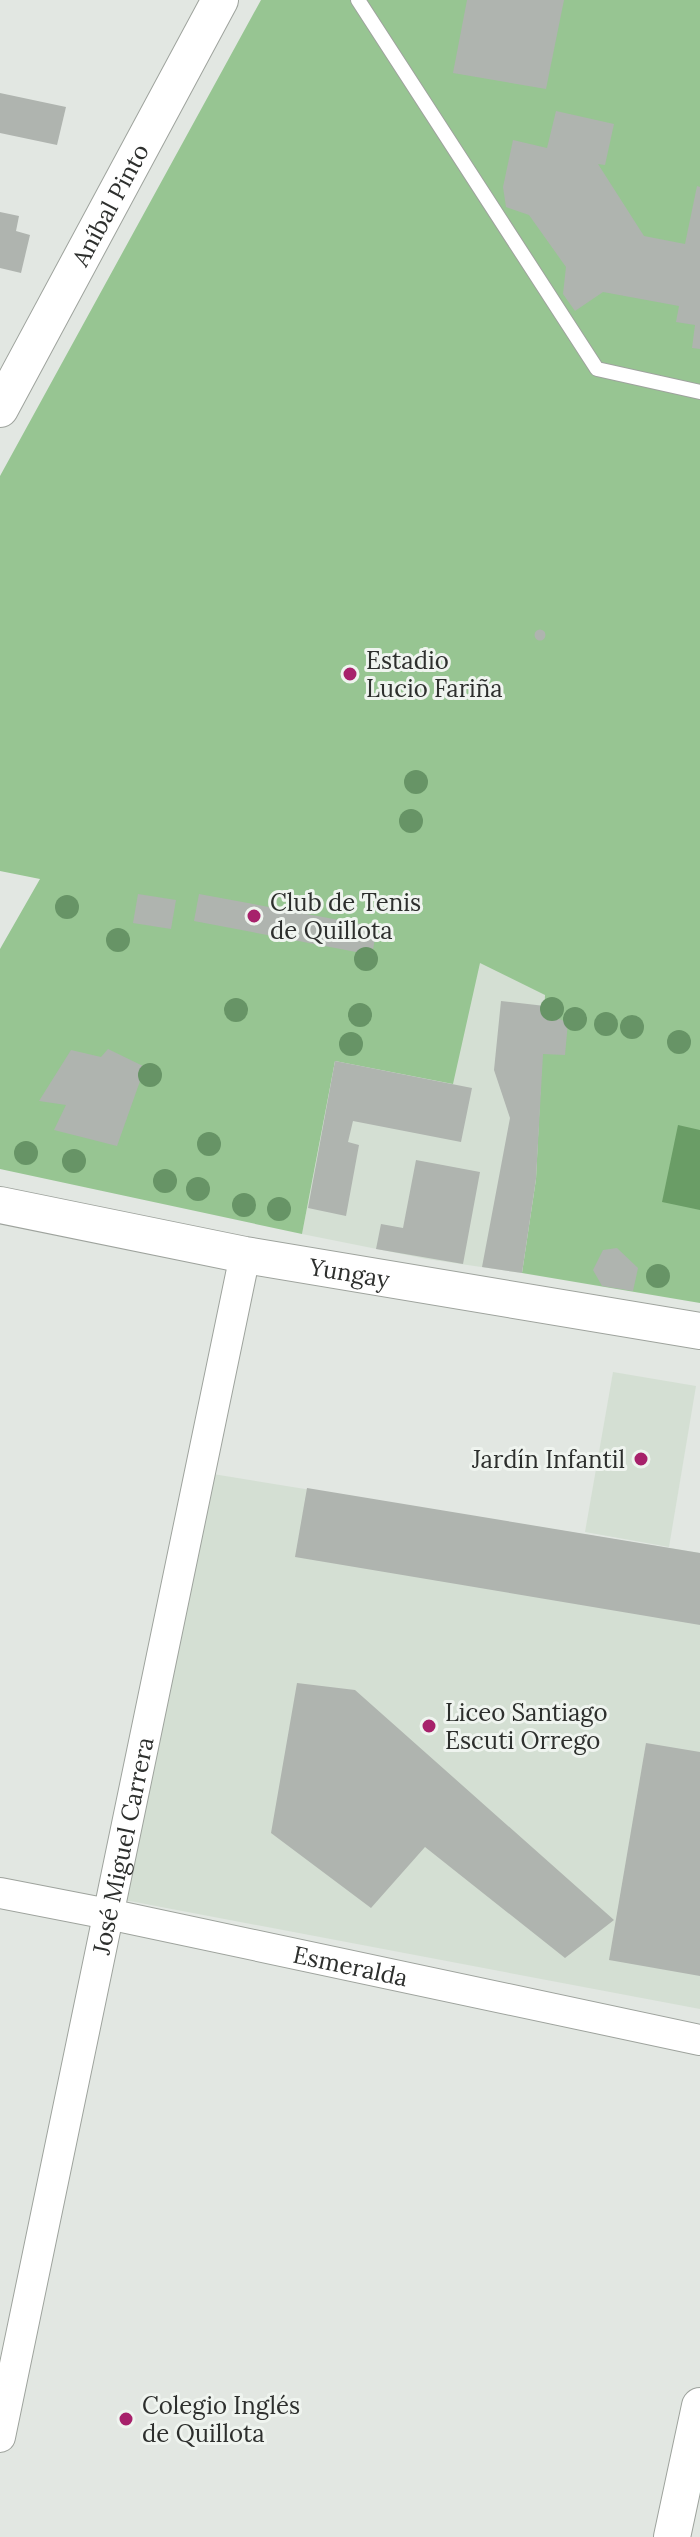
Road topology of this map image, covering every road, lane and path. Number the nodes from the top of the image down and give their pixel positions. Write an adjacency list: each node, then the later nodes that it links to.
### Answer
1 (220, 0): 4 (street, Aníbal Pinto)
2 (358, 0): 3 (lane)
3 (700, 392)
4 (0, 409)
5 (0, 1205): 6 (street, Yungay)
6 (245, 1255): 7 (street, Yungay); 9 (street, José Miguel Carrera)
7 (700, 1331)
8 (0, 1893): 9 (street, Esmeralda)
9 (108, 1914): 10 (street, Esmeralda); 12 (street, José Miguel Carrera)
10 (700, 2040)
11 (700, 2406): 13 (street)
12 (0, 2437)
13 (672, 2537)

